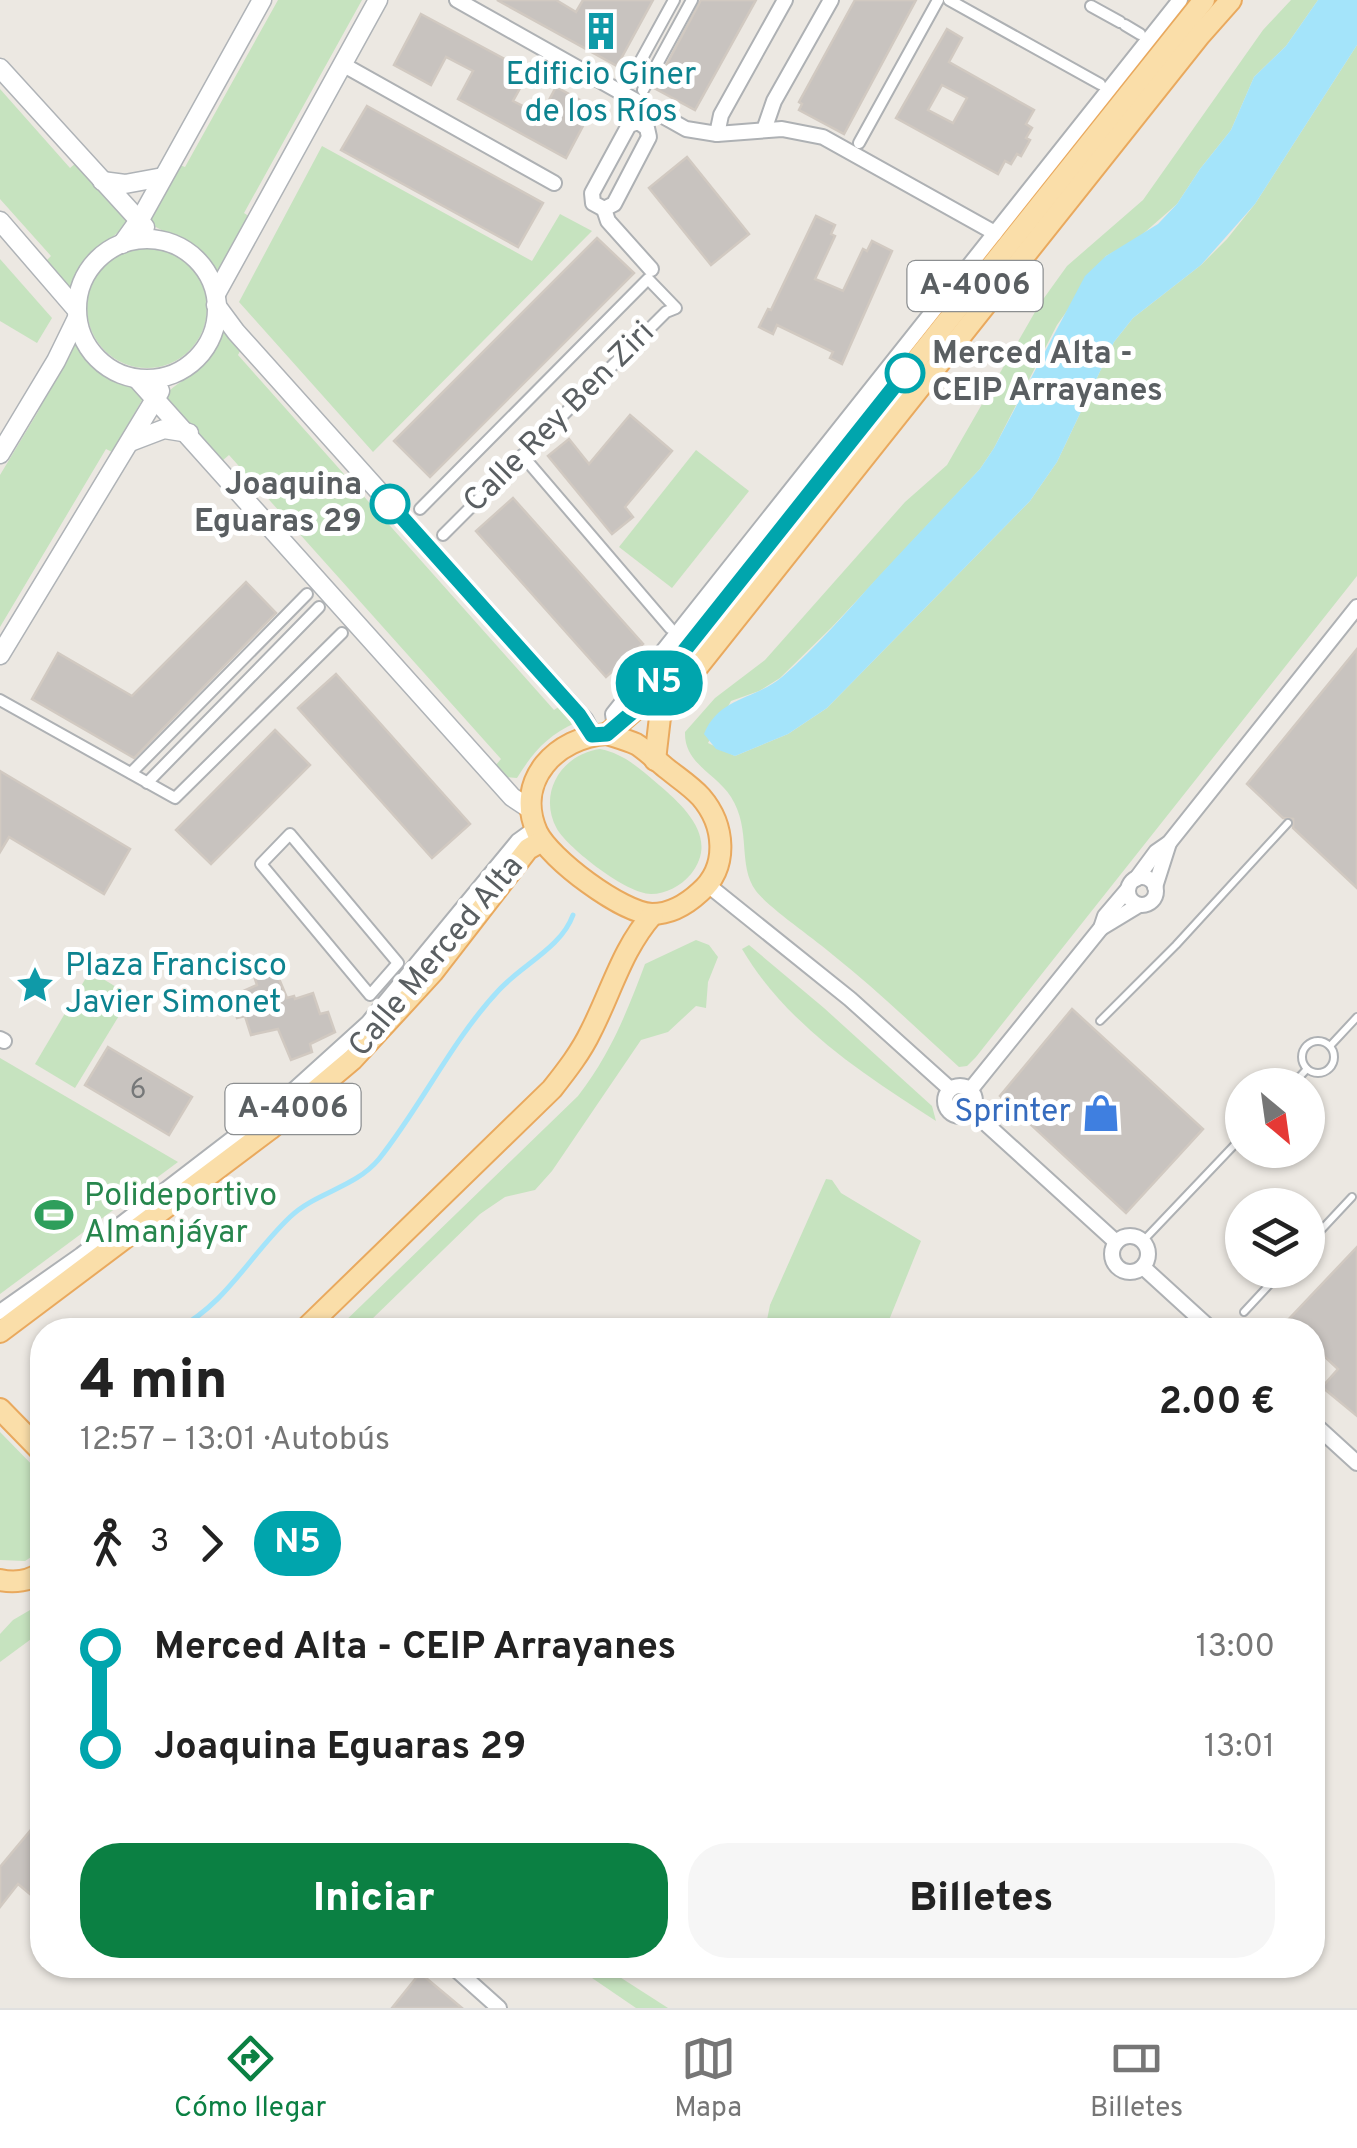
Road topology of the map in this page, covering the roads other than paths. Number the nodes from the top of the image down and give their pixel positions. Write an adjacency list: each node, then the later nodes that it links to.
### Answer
1 (262, 0): 25 (main road)
2 (378, 0): 15 (main road)
3 (457, 0): 20 (street)
4 (674, 0): 17 (street)
5 (692, 0): 19 (street)
6 (786, 0): 23 (street)
7 (831, 0): 22 (street)
8 (938, 0): 24 (street)
9 (949, 0): 18 (street)
10 (1180, 0): 31 (street)
11 (1204, 0): 53 (main road, A-4006)
12 (1231, 0): 54 (main road, A-4006)
13 (1086, 3): 14 (street)
14 (1140, 34)
15 (342, 64): 27 (street); 35 (main road)
16 (0, 68): 26 (main road)
17 (629, 82)
18 (1100, 84)
19 (643, 90)
20 (652, 110): 21 (street); 23 (street)
21 (643, 125): 28 (street); 28 (street)
22 (764, 130): 23 (street); 31 (street)
23 (717, 134)
24 (859, 144)
25 (163, 177): 26 (main road); 30 (main road)
26 (102, 181): 30 (main road)
27 (554, 182)
28 (604, 209): 34 (street, Calle Rey Ben Ziri)
29 (0, 221): 36 (main road)
30 (138, 222): 32 (main road); 33 (main road)
31 (995, 233): 53 (street)
32 (165, 242): 33 (main road); 35 (main road)
33 (122, 244): 36 (main road)
34 (651, 269)
35 (216, 299): 37 (main road); 53 (main road)
36 (77, 314): 38 (main road); 42 (main road)
37 (171, 375): 38 (main road); 39 (main road)
38 (137, 378): 39 (main road)
39 (156, 397): 40 (main road); 41 (main road)
40 (188, 434): 41 (main road); 58 (main road)
41 (125, 445): 51 (main road)
42 (0, 454)
43 (522, 455): 44 (street, Calle Rey Ben Ziri); 45 (street, Calle Rey Ben Ziri); 49 (street)
44 (420, 509)
45 (442, 535)
46 (308, 594): 55 (street)
47 (319, 606): 56 (street)
48 (1357, 607): 59 (street)
49 (670, 628)
50 (342, 633): 56 (street)
51 (0, 655)
52 (0, 700): 55 (street)
53 (605, 732): 54 (main road); 58 (main road, A-4006)
54 (655, 760): 61 (main road)
55 (130, 773): 56 (street)
56 (147, 782)
57 (1288, 823): 68 (lane)
58 (536, 826): 64 (main road); 82 (street, Calle Merced Alta); 86 (main road, Calle Merced Alta / A-4006)
59 (1168, 844): 60 (street); 62 (street)
60 (1132, 884): 62 (street); 63 (street); 65 (street)
61 (708, 885): 64 (main road); 72 (street)
62 (1155, 887): 63 (street)
63 (1139, 905): 65 (street)
64 (653, 914): 84 (main road)
65 (1101, 928): 73 (street)
66 (398, 963): 66 (street)
67 (1357, 1016): 69 (lane)
68 (1100, 1021)
69 (1330, 1046): 70 (lane); 71 (lane)
70 (1305, 1068)
71 (1325, 1070)
72 (950, 1089): 73 (street); 74 (street)
73 (971, 1090): 74 (street)
74 (972, 1111): 78 (street)
75 (1225, 1155): 79 (lane)
76 (1352, 1197): 77 (lane)
77 (1325, 1226)
78 (1116, 1242): 79 (street); 80 (street)
79 (1142, 1242): 80 (street)
80 (1142, 1267): 85 (street)
81 (1267, 1288): 83 (lane)
82 (0, 1312)
83 (1244, 1312)
84 (316, 1318)
85 (1199, 1318)
86 (0, 1332)
87 (0, 1409): 89 (main road)
88 (1325, 1434): 90 (street)
89 (30, 1440)
90 (1357, 1462)
91 (30, 1579): 92 (main road)
92 (0, 1580)
93 (466, 1978): 94 (street)
94 (499, 2008)

